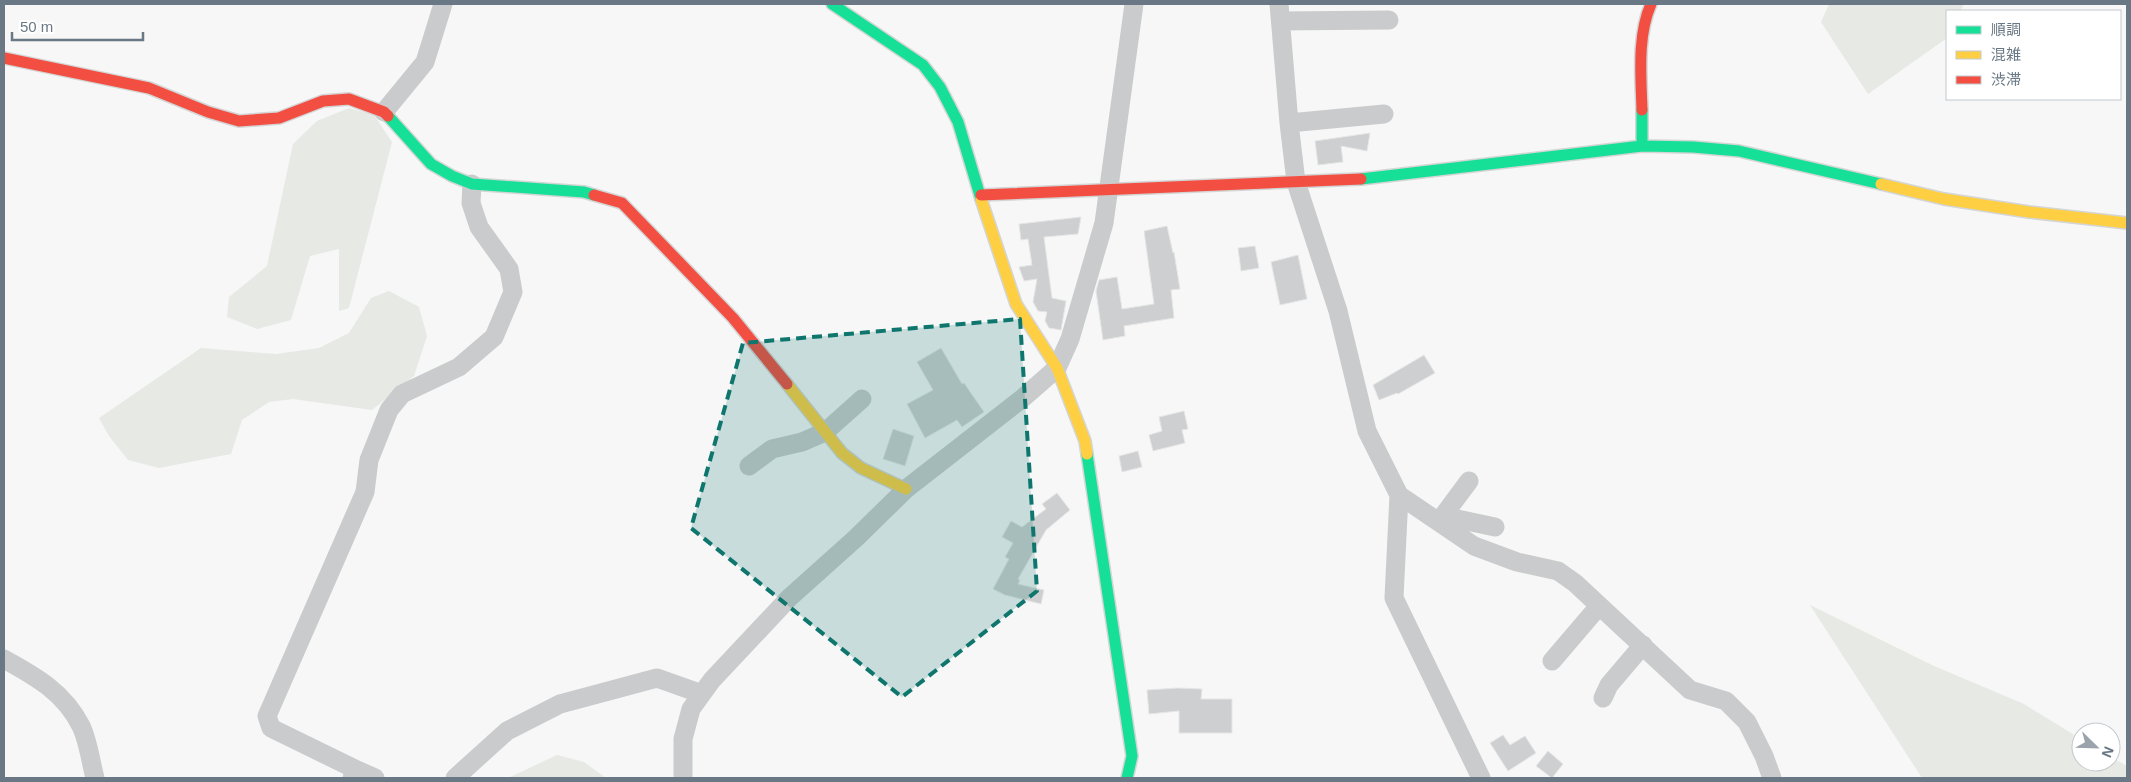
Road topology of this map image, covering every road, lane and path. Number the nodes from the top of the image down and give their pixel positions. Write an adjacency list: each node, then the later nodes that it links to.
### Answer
1 (443, 4): 8 (street)
2 (832, 4): 15 (street)
3 (1134, 4): 14 (street)
4 (1652, 4): 11 (street)
5 (1280, 12): 6 (street); 10 (street)
6 (1390, 20)
7 (4, 58): 8 (street)
8 (384, 112): 13 (street)
9 (1384, 114): 10 (street)
10 (1289, 123): 12 (street)
11 (1642, 146): 12 (street); 16 (street)
12 (1296, 182): 14 (street); 23 (street)
13 (472, 184): 19 (street); 32 (street)
14 (1109, 188): 15 (street); 17 (street)
15 (981, 194): 17 (street)
16 (2127, 223)
17 (1057, 368): 22 (street); 37 (street)
18 (862, 399): 19 (street)
19 (825, 432): 20 (street); 22 (street)
20 (749, 466)
21 (1469, 481): 24 (street)
22 (906, 489): 30 (street)
23 (1399, 495): 24 (street); 38 (street)
24 (1440, 518): 25 (street); 26 (street)
25 (1495, 527)
26 (1599, 606): 27 (street); 29 (street)
27 (1643, 645): 31 (street); 39 (street)
28 (4, 659): 33 (street)
29 (1552, 661)
30 (702, 694): 35 (street); 36 (street)
31 (1603, 698)
32 (355, 774): 34 (street)
33 (95, 778)
34 (375, 778)
35 (455, 778)
36 (683, 778)
37 (1127, 778)
38 (1481, 778)
39 (1772, 778)

